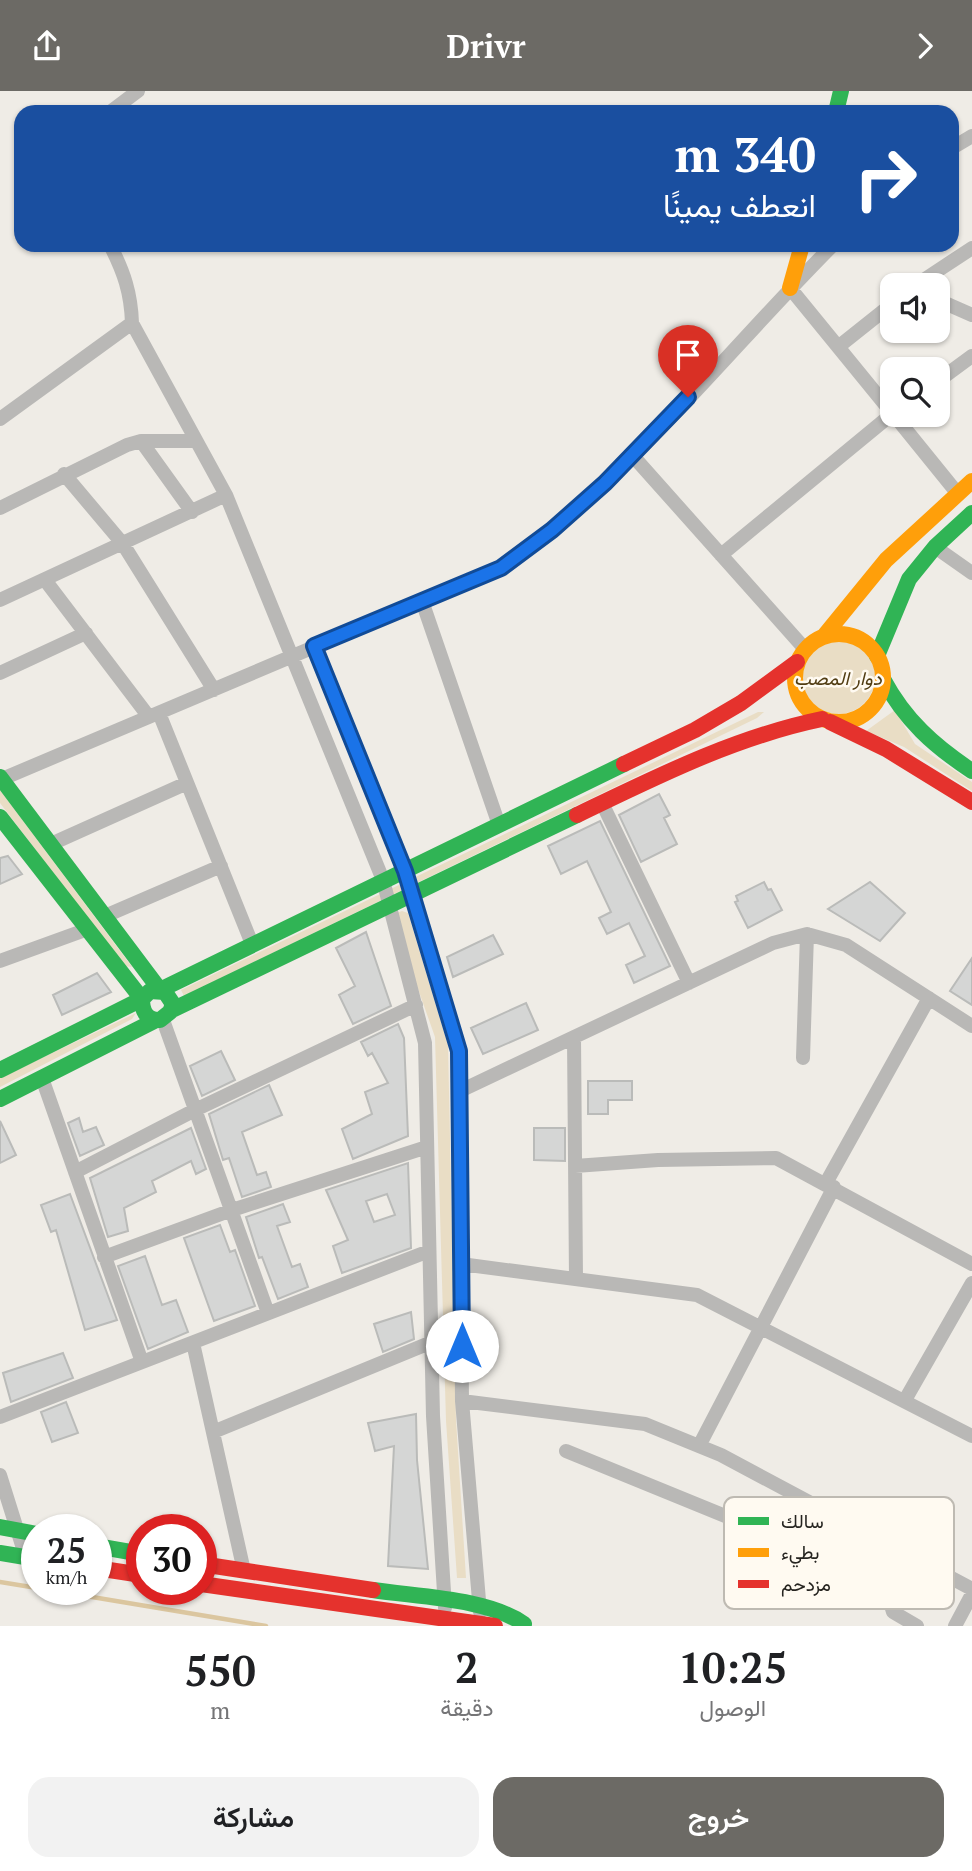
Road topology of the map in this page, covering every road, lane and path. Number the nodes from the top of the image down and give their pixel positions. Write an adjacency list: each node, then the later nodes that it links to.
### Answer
1 (138, 91): 2 (street)
2 (119, 105)
3 (972, 248): 7 (street)
4 (114, 252): 12 (street)
5 (800, 252): 8 (main road)
6 (827, 252): 8 (street)
7 (934, 273)
8 (790, 288): 13 (street); 22 (street)
9 (950, 305): 11 (street)
10 (880, 314): 13 (street)
11 (972, 315)
12 (132, 323): 17 (street); 21 (street)
13 (838, 347): 16 (street)
14 (972, 356): 15 (street)
15 (950, 372)
16 (880, 398)
17 (0, 419)
18 (880, 425): 32 (street)
19 (904, 427): 25 (street)
20 (141, 441): 21 (street); 23 (street); 28 (street)
21 (196, 441): 26 (street)
22 (633, 456): 32 (street); 36 (street)
23 (64, 474): 27 (street); 30 (street)
24 (972, 481): 25 (main road)
25 (958, 494): 38 (main road)
26 (226, 495): 28 (street); 42 (street)
27 (0, 508)
28 (191, 512): 30 (street)
29 (972, 513): 31 (main road)
30 (123, 544): 34 (street); 45 (street)
31 (935, 547): 33 (street); 41 (main road)
32 (721, 555): 40 (street)
33 (972, 573)
34 (45, 580): 35 (street); 37 (street)
35 (0, 600)
36 (422, 601): 39 (street); 54 (street)
37 (86, 633): 43 (street); 46 (street)
38 (824, 636): 40 (main road); 41 (main road)
39 (314, 646): 42 (street); 57 (street)
40 (801, 655): 47 (main road); 54 (main road)
41 (877, 656): 44 (main road)
42 (292, 657): 45 (street); 58 (street)
43 (0, 674)
44 (883, 679): 47 (main road); 48 (main road)
45 (214, 690): 46 (street)
46 (154, 715): 49 (street); 50 (street)
47 (825, 720): 51 (main road); 52 (main road)
48 (972, 772)
49 (1, 778): 55 (main road)
50 (187, 783): 55 (street); 56 (street)
51 (602, 803): 59 (main road); 66 (street)
52 (972, 803)
53 (0, 817): 62 (main road)
54 (499, 825): 57 (main road)
55 (51, 844): 61 (main road)
56 (221, 866): 61 (street); 64 (street)
57 (405, 871): 58 (main road); 59 (street)
58 (383, 880): 60 (street); 64 (main road)
59 (413, 894): 60 (main road); 77 (street)
60 (391, 905): 70 (street); 71 (main road)
61 (105, 916): 67 (main road)
62 (88, 929): 65 (street); 69 (main road)
63 (807, 934): 66 (street); 68 (street); 74 (street)
64 (252, 944): 67 (main road)
65 (0, 961)
66 (689, 982): 73 (street)
67 (160, 989): 69 (main road); 71 (main road)
68 (929, 998): 72 (street); 83 (street)
69 (142, 999): 71 (main road); 75 (main road)
70 (416, 1005): 79 (street); 80 (street)
71 (163, 1017): 76 (main road); 79 (street)
72 (972, 1027)
73 (574, 1037): 77 (street); 81 (street)
74 (803, 1058)
75 (0, 1070)
76 (41, 1078): 78 (main road); 82 (street)
77 (460, 1091): 87 (street)
78 (0, 1099)
79 (195, 1110): 82 (street); 84 (street)
80 (427, 1147): 84 (street); 85 (street)
81 (575, 1167): 83 (street); 89 (street)
82 (75, 1172): 86 (street)
83 (830, 1185): 88 (street); 92 (street)
84 (232, 1210): 86 (street); 91 (street)
85 (429, 1251): 91 (street); 93 (street)
86 (104, 1257): 95 (street)
87 (461, 1264): 89 (street); 97 (street)
88 (972, 1264)
89 (576, 1279): 92 (street)
90 (972, 1283): 96 (street)
91 (268, 1313): 94 (street)
92 (761, 1328): 96 (street); 101 (street)
93 (432, 1342): 99 (street); 117 (street)
94 (193, 1343): 95 (street); 99 (street)
95 (142, 1362): 98 (street)
96 (905, 1400): 100 (street)
97 (462, 1401): 101 (street); 118 (street)
98 (0, 1417)
99 (212, 1432): 113 (street)
100 (972, 1436)
101 (699, 1446): 104 (street)
102 (565, 1451): 105 (street)
103 (0, 1475): 107 (street)
104 (798, 1497)
105 (724, 1515)
106 (0, 1527): 107 (main road)
107 (17, 1530): 108 (main road); 109 (street)
108 (21, 1531)
109 (21, 1538)
110 (0, 1553): 111 (main road)
111 (21, 1556)
112 (217, 1567): 113 (main road)
113 (244, 1571): 117 (main road)
114 (954, 1582): 116 (street)
115 (217, 1586): 120 (main road)
116 (972, 1592): 124 (street)
117 (445, 1601): 118 (main road); 120 (street)
118 (480, 1606): 121 (street); 122 (main road)
119 (892, 1609): 123 (street)
120 (444, 1620): 121 (main road)
121 (487, 1625)
122 (525, 1625)
123 (917, 1626)
124 (955, 1626)

